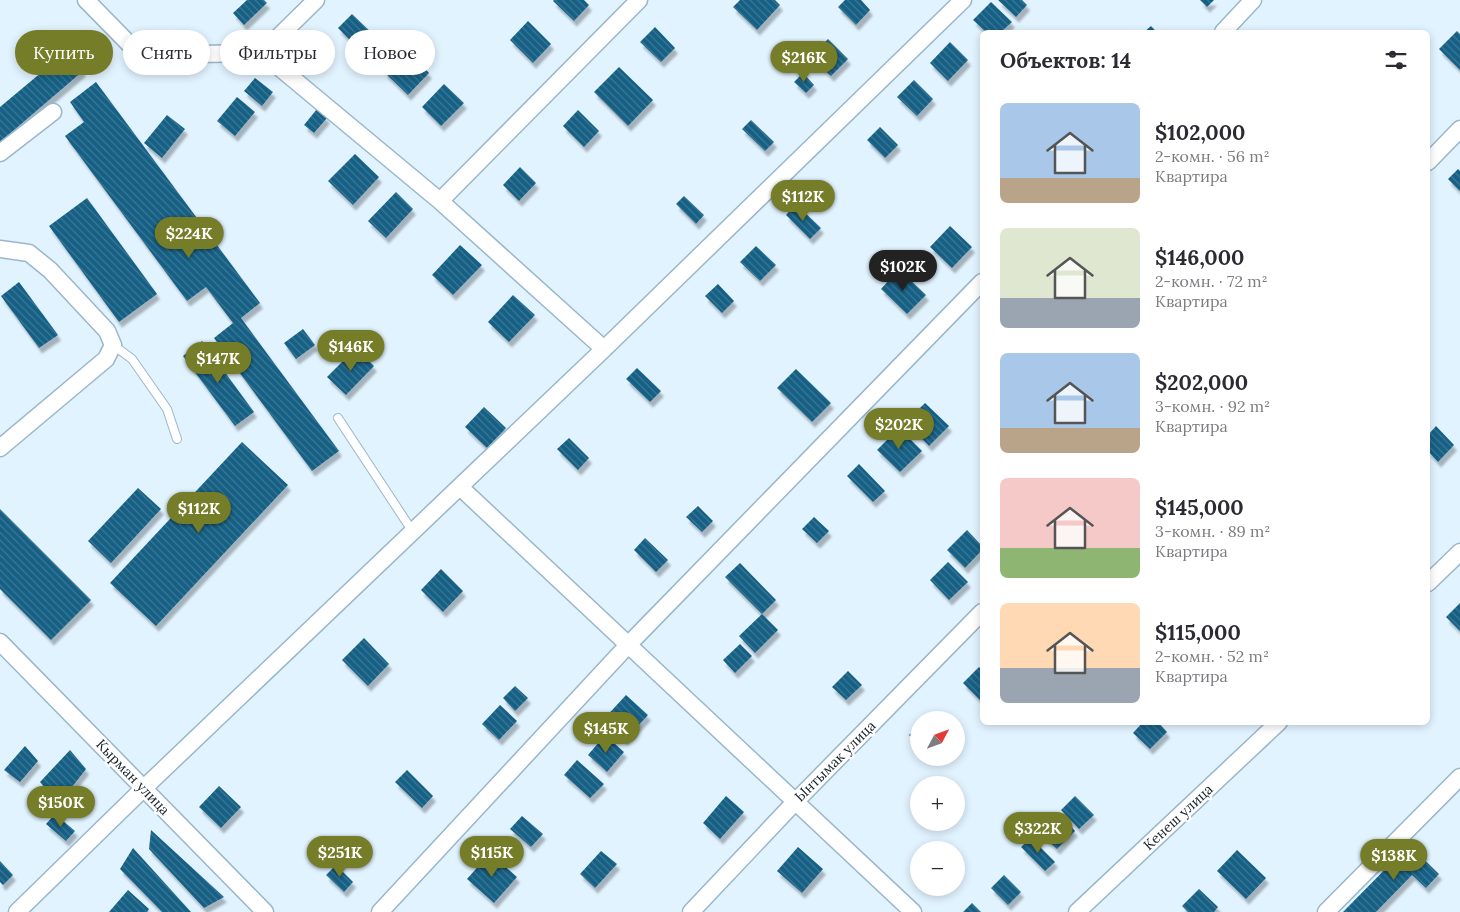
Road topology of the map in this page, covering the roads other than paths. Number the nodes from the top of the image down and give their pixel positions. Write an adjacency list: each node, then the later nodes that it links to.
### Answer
1 (86, 0): 8 (street)
2 (316, 0): 6 (street)
3 (639, 0): 14 (street)
4 (963, 0): 18 (street)
5 (1253, 0): 7 (street)
6 (285, 30)
7 (1225, 30)
8 (220, 54)
9 (288, 75): 14 (street)
10 (53, 112): 12 (street)
11 (1460, 129): 13 (street)
12 (0, 153)
13 (1430, 160)
14 (440, 201): 18 (street)
15 (0, 249): 17 (street)
16 (980, 284): 28 (street)
17 (114, 345): 20 (lane); 21 (street)
18 (604, 350): 22 (street)
19 (338, 418): 23 (lane)
20 (177, 439)
21 (0, 448)
22 (460, 487): 23 (street); 28 (street)
23 (413, 532): 31 (street)
24 (1460, 552): 25 (street)
25 (1430, 581)
26 (980, 614): 32 (street, Ынтымак улица)
27 (0, 642): 31 (street, Кырман улица)
28 (628, 645): 32 (street); 35 (street)
29 (1276, 725): 38 (street, Кенеш улица)
30 (1460, 777): 39 (street)
31 (144, 788): 33 (street); 34 (street, Кырман улица)
32 (795, 802): 36 (street, Ынтымак улица); 37 (street)
33 (17, 912)
34 (265, 912)
35 (380, 912)
36 (691, 912)
37 (913, 912)
38 (1077, 912)
39 (1326, 912)

